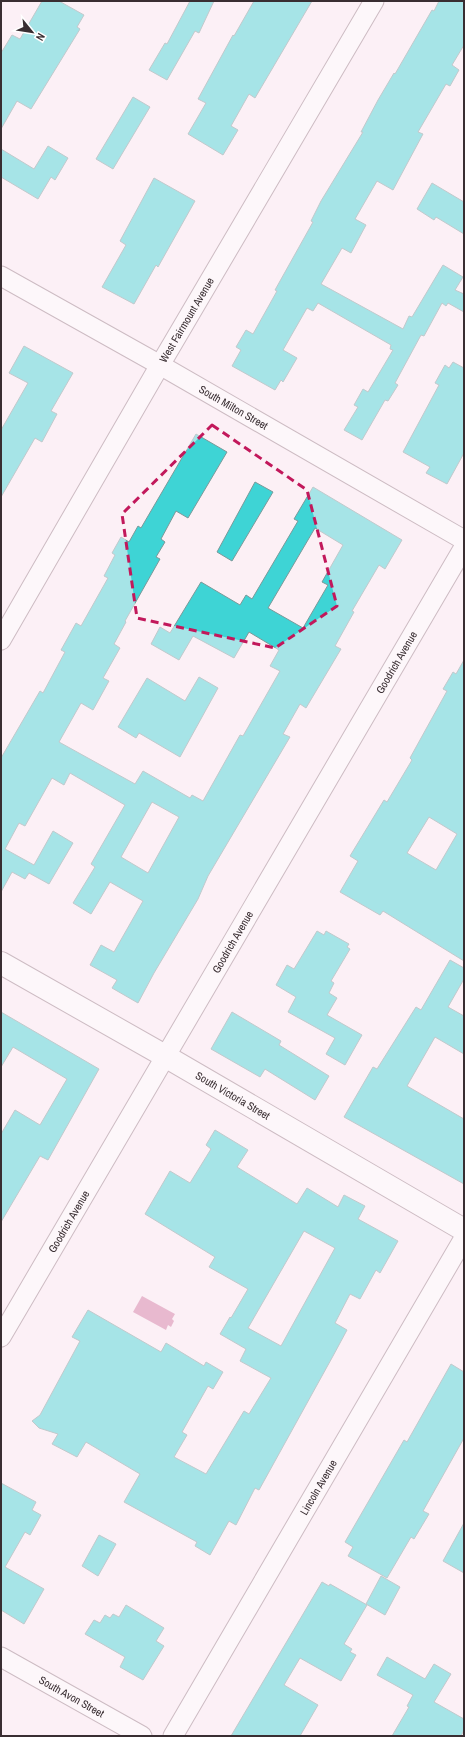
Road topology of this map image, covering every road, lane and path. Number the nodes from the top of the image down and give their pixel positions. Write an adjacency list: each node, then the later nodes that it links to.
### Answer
1 (374, 1): 3 (street, West Fairmount Avenue)
2 (1, 276): 3 (street, South Milton Street)
3 (160, 365): 4 (street, South Milton Street); 6 (street, West Fairmount Avenue)
4 (464, 540)
5 (464, 547): 8 (street, Goodrich Avenue)
6 (1, 640)
7 (1, 963): 8 (street, South Victoria Street)
8 (165, 1056): 9 (street, South Victoria Street); 11 (street, Goodrich Avenue)
9 (464, 1230)
10 (464, 1238): 14 (street, Lincoln Avenue)
11 (1, 1337)
12 (1, 1657): 13 (street, South Avon Street)
13 (142, 1736)
14 (173, 1736)

